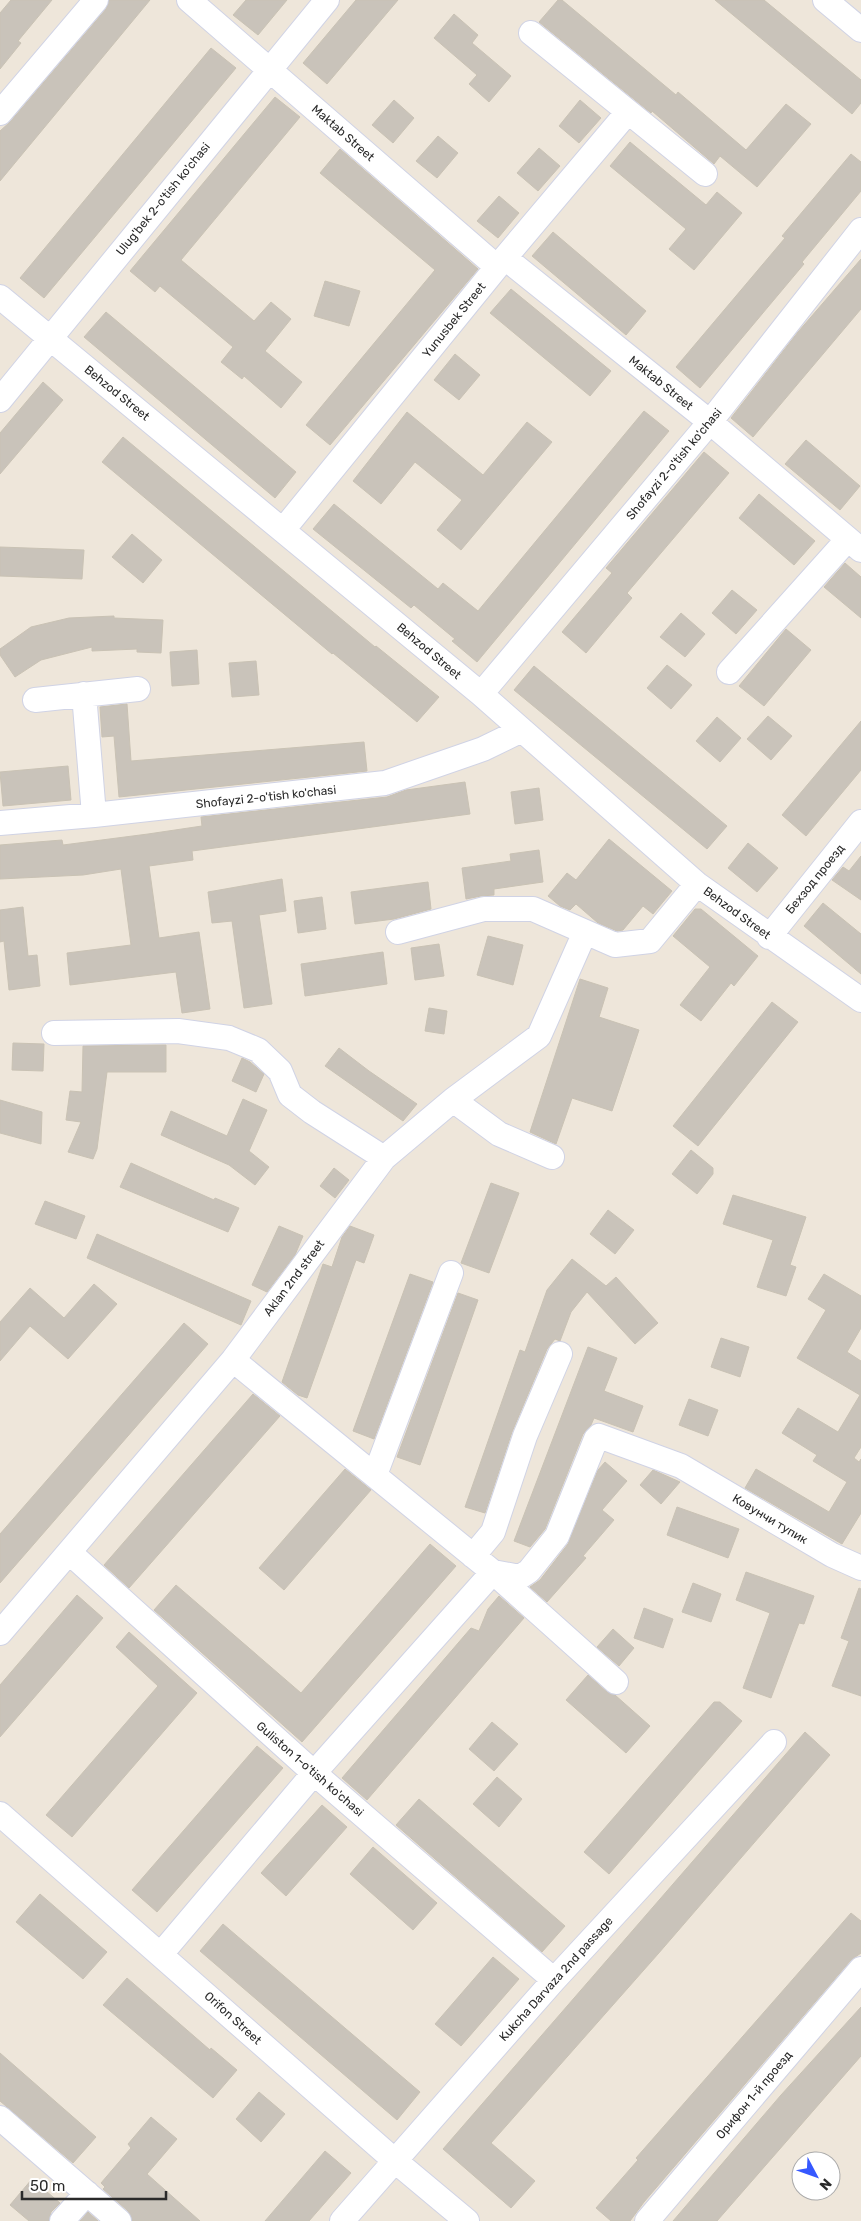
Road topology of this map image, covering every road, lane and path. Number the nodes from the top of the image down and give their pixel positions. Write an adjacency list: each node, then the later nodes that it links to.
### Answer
1 (96, 0): 8 (street)
2 (189, 0): 7 (street, Maktab Street)
3 (327, 0): 7 (street, Ulug'bek 2-o'tish ko'chasi)
4 (825, 0): 5 (street)
5 (861, 30)
6 (531, 33): 9 (street)
7 (270, 69): 12 (street, Maktab Street); 14 (street, Ulug'bek 2-o'tish ko'chasi)
8 (0, 113)
9 (627, 113): 10 (street); 12 (street, Yunusbek Street)
10 (705, 174)
11 (861, 230): 16 (street, Shofayzi 2-o'tish ko'chasi)
12 (501, 263): 16 (street, Maktab Street); 17 (street, Yunusbek Street)
13 (0, 297): 14 (street, Behzod Street)
14 (49, 338): 15 (street, Ulug'bek 2-o'tish ko'chasi); 17 (street, Behzod Street)
15 (0, 400)
16 (710, 422): 18 (street, Maktab Street); 22 (street, Shofayzi 2-o'tish ko'chasi)
17 (283, 530): 22 (street, Behzod Street)
18 (855, 545): 19 (street)
19 (729, 672)
20 (138, 689): 21 (street)
21 (84, 694): 23 (street); 25 (street)
22 (481, 694): 24 (street, Behzod Street)
23 (35, 700)
24 (522, 730): 25 (street, Shofayzi 2-o'tish ko'chasi); 28 (street, Behzod Street)
25 (94, 815): 27 (street, Shofayzi 2-o'tish ko'chasi)
26 (861, 822): 31 (street, Бехзод проезд)
27 (0, 823)
28 (697, 884): 30 (street); 31 (street, Behzod Street)
29 (398, 932): 30 (street)
30 (585, 932): 34 (street, Аklаn 2nd street)
31 (769, 937): 32 (street, Behzod Street)
32 (861, 1000)
33 (54, 1032): 36 (street)
34 (452, 1100): 35 (street); 36 (street, Аklаn 2nd street)
35 (552, 1157)
36 (384, 1158): 39 (street, Аklаn 2nd street)
37 (451, 1273): 40 (street)
38 (560, 1354): 42 (street)
39 (233, 1360): 40 (street); 41 (street, Аklаn 2nd street)
40 (375, 1475): 42 (street)
41 (70, 1553): 45 (street, Аklаn 2nd street); 48 (street, Guliston 1-o'tish ko'chasi)
42 (473, 1556): 44 (street)
43 (861, 1568): 44 (street, Ковунчи тупик)
44 (493, 1572): 46 (street); 48 (street)
45 (0, 1633)
46 (616, 1682)
47 (774, 1742): 52 (street, Kukcha Darvaza 2nd passage)
48 (314, 1773): 50 (street); 52 (street, Guliston 1-o'tish ko'chasi)
49 (0, 1814): 50 (street, Orifon Street)
50 (161, 1954): 54 (street, Orifon Street)
51 (861, 1969): 60 (street, Орифон 1-й проезд)
52 (554, 1980): 54 (street, Kukcha Darvaza 2nd passage)
53 (0, 2118): 55 (street)
54 (394, 2160): 58 (street, Kukcha Darvaza 2nd passage); 59 (street, Orifon Street)
55 (87, 2193): 56 (street); 57 (street)
56 (62, 2221)
57 (119, 2221)
58 (342, 2221)
59 (467, 2221)
60 (647, 2221)

